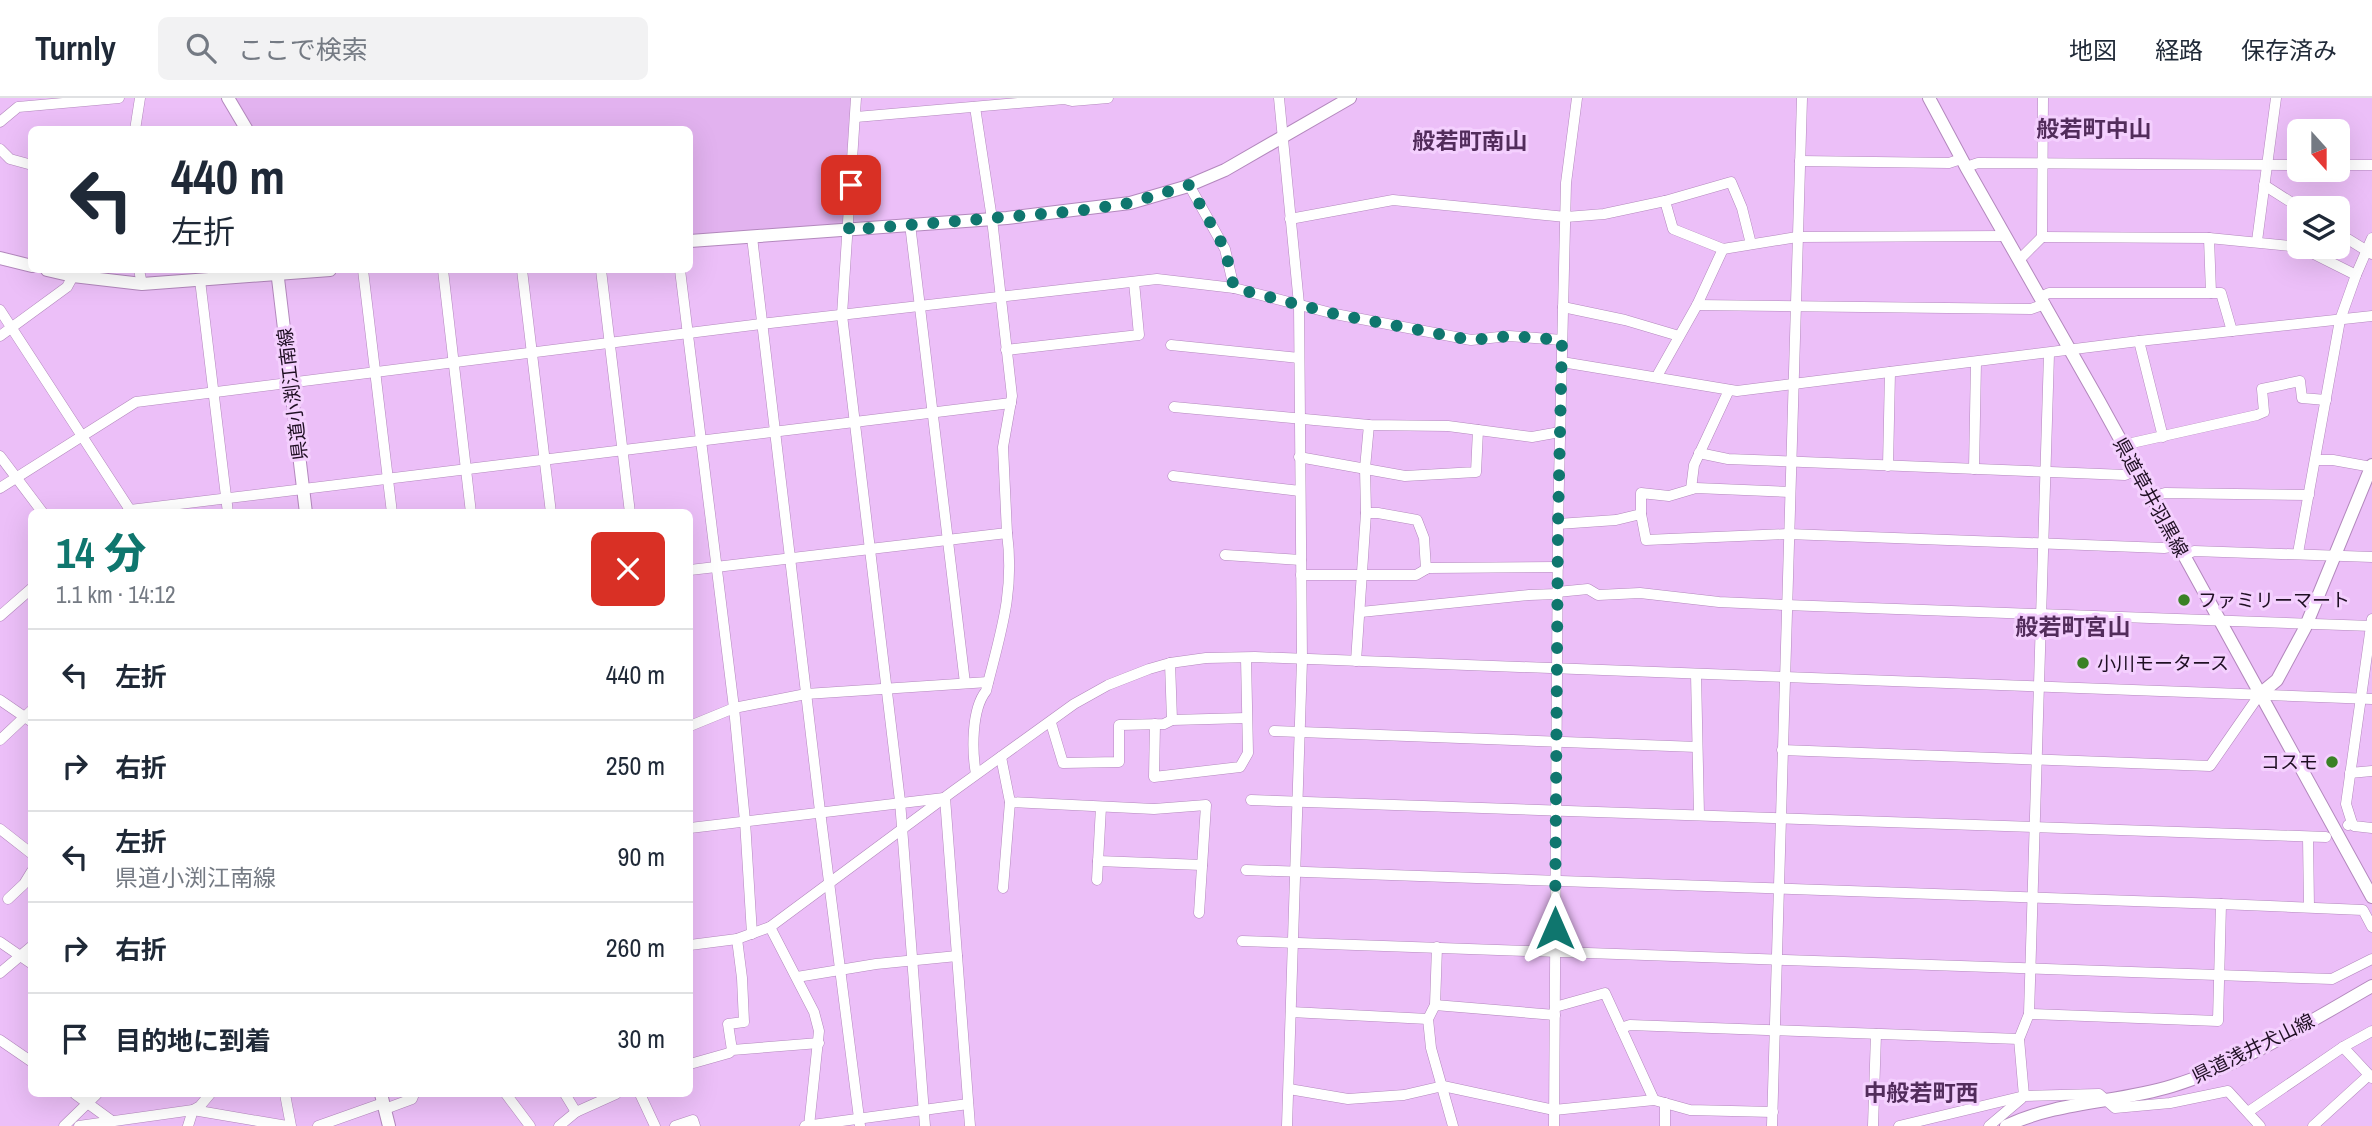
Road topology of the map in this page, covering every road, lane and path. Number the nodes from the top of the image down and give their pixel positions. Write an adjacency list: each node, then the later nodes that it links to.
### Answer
1 (119, 98): 18 (street)
2 (140, 98): 19 (street)
3 (228, 98): 20 (main road)
4 (856, 98): 17 (street)
5 (1101, 98): 6 (street); 14 (street)
6 (1108, 98)
7 (1279, 98): 21 (street)
8 (1350, 98): 21 (main road)
9 (1577, 98): 35 (street)
10 (1802, 98): 23 (street)
11 (1929, 98): 25 (main road, 県道草井羽黒線)
12 (2043, 98): 24 (street)
13 (2276, 98): 27 (street)
14 (1064, 99): 15 (street)
15 (1023, 100): 16 (street)
16 (975, 107): 17 (street); 36 (street)
17 (856, 117): 39 (street)
18 (0, 122)
19 (136, 126)
20 (245, 126)
21 (1284, 136): 31 (main road); 37 (street)
22 (0, 149): 26 (street)
23 (1800, 161): 25 (street); 42 (street)
24 (2043, 162): 25 (street); 27 (street); 43 (street)
25 (1963, 163): 40 (main road, 県道草井羽黒線)
26 (28, 164)
27 (2267, 165): 28 (street); 32 (street)
28 (2287, 165)
29 (2350, 165): 30 (street)
30 (2372, 165)
31 (1189, 185): 36 (main road); 71 (street)
32 (2264, 185): 33 (street); 47 (street)
33 (2287, 200)
34 (1665, 201): 35 (street); 49 (street); 51 (street)
35 (1566, 216): 37 (street); 79 (street)
36 (992, 219): 38 (main road); 73 (street)
37 (1290, 219): 75 (street)
38 (910, 224): 39 (main road); 77 (street)
39 (849, 230): 41 (main road); 81 (street)
40 (2004, 236): 42 (street); 55 (main road, 県道草井羽黒線)
41 (752, 237): 46 (main road); 84 (street)
42 (1797, 237): 49 (street); 78 (street)
43 (2042, 237): 44 (street); 55 (street)
44 (2209, 238): 47 (street); 72 (street)
45 (2372, 238): 52 (street)
46 (693, 241)
47 (2257, 241): 50 (street)
48 (2350, 241): 52 (street)
49 (1751, 244): 51 (street)
50 (2287, 245)
51 (1723, 249): 76 (street)
52 (2369, 253): 66 (street)
53 (0, 258): 56 (main road)
54 (2324, 259): 66 (street)
55 (2019, 260): 74 (main road, 県道草井羽黒線)
56 (28, 265)
57 (60, 273): 67 (main road)
58 (140, 273): 70 (street)
59 (267, 273): 68 (main road)
60 (277, 273): 105 (main road, 県道小渕江南線)
61 (363, 273): 103 (street)
62 (443, 273): 101 (street)
63 (522, 273): 96 (street)
64 (601, 273): 92 (street)
65 (680, 273): 87 (street)
66 (2356, 275): 83 (street)
67 (73, 276): 70 (main road); 85 (street)
68 (200, 280): 70 (main road); 108 (street)
69 (1134, 282): 71 (street); 73 (street); 94 (street)
70 (142, 284)
71 (1234, 288): 75 (street)
72 (2211, 293): 74 (street); 86 (street)
73 (999, 296): 77 (street); 94 (street)
74 (2043, 300): 78 (street); 95 (main road, 県道草井羽黒線)
75 (1299, 303): 90 (street); 98 (street)
76 (1697, 305): 78 (street); 89 (street)
77 (921, 306): 81 (street); 112 (street)
78 (1795, 306): 106 (street)
79 (1563, 307): 89 (street); 90 (street)
80 (0, 310): 85 (street)
81 (842, 315): 84 (street); 114 (street)
82 (2372, 316): 83 (street)
83 (2340, 320): 86 (street); 109 (street)
84 (761, 324): 87 (street); 117 (street)
85 (12, 328): 88 (street); 119 (street)
86 (2232, 331): 91 (street)
87 (687, 334): 92 (street); 121 (street)
88 (0, 336)
89 (1679, 336): 104 (street)
90 (1562, 340): 99 (street)
91 (2139, 341): 95 (street); 120 (street)
92 (610, 344): 96 (street); 123 (street)
93 (1171, 345): 98 (street)
94 (1006, 350): 110 (street)
95 (2070, 350): 97 (street); 122 (main road, 県道草井羽黒線)
96 (530, 353): 101 (street); 127 (street)
97 (2049, 354): 100 (street); 136 (street)
98 (1299, 358): 113 (street)
99 (1562, 362): 104 (street); 118 (street)
100 (1976, 362): 102 (street); 133 (street)
101 (453, 363): 103 (street); 134 (street)
102 (1890, 372): 106 (street); 130 (street)
103 (374, 373): 105 (street); 139 (street)
104 (1657, 376): 107 (street)
105 (291, 382): 108 (street); 141 (main road, 県道小渕江南線)
106 (1793, 385): 107 (street); 129 (street)
107 (1730, 390): 124 (street)
108 (213, 391): 119 (street); 147 (street)
109 (2326, 400): 120 (street); 128 (street)
110 (1011, 402): 112 (street); 160 (street)
111 (1174, 407): 113 (street)
112 (933, 411): 114 (street); 162 (street)
113 (1299, 417): 115 (street); 126 (street)
114 (853, 421): 117 (street); 164 (street)
115 (1369, 425): 116 (street); 132 (street)
116 (1478, 430): 118 (street); 132 (street)
117 (774, 432): 121 (street); 170 (street)
118 (1560, 432): 159 (street)
119 (81, 435): 138 (street); 149 (street)
120 (2163, 437): 122 (street)
121 (701, 440): 123 (street); 172 (street)
122 (2123, 445): 135 (main road, 県道草井羽黒線)
123 (622, 450): 127 (street); 156 (street)
124 (1699, 453): 129 (street); 142 (street)
125 (0, 456): 138 (street)
126 (1299, 457): 132 (street); 143 (street)
127 (545, 458): 134 (street); 155 (street)
128 (2316, 460): 131 (street); 145 (street)
129 (1791, 462): 130 (street); 144 (street)
130 (1888, 466): 133 (street)
131 (2372, 466): 168 (main road)
132 (1365, 468): 157 (street)
133 (1974, 469): 136 (street)
134 (466, 470): 139 (street); 154 (street)
135 (2136, 470): 136 (street); 146 (main road, 県道草井羽黒線)
136 (2045, 472): 163 (street)
137 (1172, 475): 143 (street)
138 (15, 478): 140 (street); 148 (street)
139 (389, 478): 141 (street); 153 (street)
140 (0, 488)
141 (303, 489): 147 (street); 152 (main road, 県道小渕江南線)
142 (1691, 489): 144 (street); 158 (street)
143 (1300, 491): 171 (street)
144 (1790, 492): 161 (street)
145 (2309, 495): 146 (street); 166 (street)
146 (2151, 497): 165 (main road, 県道草井羽黒線)
147 (226, 498): 150 (street); 151 (street)
148 (40, 509)
149 (127, 509)
150 (150, 509)
151 (227, 509)
152 (306, 509)
153 (392, 509)
154 (471, 509)
155 (551, 509)
156 (629, 509)
157 (1366, 513): 174 (street); 176 (street)
158 (1641, 514): 159 (street); 161 (street)
159 (1558, 524): 173 (street)
160 (1007, 533): 162 (street); 194 (street)
161 (1788, 534): 163 (street); 180 (street)
162 (948, 539): 164 (street); 195 (street)
163 (2043, 544): 165 (street); 182 (street)
164 (870, 548): 170 (street); 197 (street)
165 (2180, 551): 166 (street); 184 (main road, 県道草井羽黒線)
166 (2298, 553): 168 (street)
167 (1225, 555): 171 (street)
168 (2335, 555): 169 (street); 186 (main road)
169 (2372, 557)
170 (790, 559): 172 (street); 198 (street)
171 (1301, 561): 177 (street)
172 (717, 567): 175 (street); 203 (street)
173 (1558, 567): 174 (street); 179 (street)
174 (1426, 569): 176 (street)
175 (693, 570)
176 (1363, 574): 177 (street); 181 (street)
177 (1301, 575): 188 (street)
178 (28, 592): 183 (street)
179 (1557, 593): 180 (street); 181 (street); 191 (street)
180 (1786, 605): 182 (street); 193 (street)
181 (1361, 612): 189 (street)
182 (2042, 615): 184 (street); 196 (street)
183 (0, 616)
184 (2220, 621): 186 (street); 199 (main road, 県道草井羽黒線)
185 (2372, 623): 186 (street); 200 (street)
186 (2307, 624): 199 (main road)
187 (1246, 658): 188 (street); 190 (street); 206 (street)
188 (1302, 660): 189 (street); 212 (street)
189 (1356, 661): 191 (street)
190 (1170, 663): 207 (street); 208 (street)
191 (1557, 669): 192 (street); 214 (street)
192 (1696, 674): 193 (street); 215 (street)
193 (1785, 677): 196 (street); 216 (street)
194 (988, 682): 195 (street); 221 (street)
195 (965, 683): 197 (street)
196 (2040, 686): 199 (street); 218 (street)
197 (885, 690): 198 (street); 224 (street)
198 (806, 694): 203 (street); 228 (street)
199 (2260, 694): 200 (street); 218 (street); 251 (main road, 県道草井羽黒線)
200 (2360, 699): 201 (street); 220 (street)
201 (2372, 699)
202 (0, 701): 204 (street)
203 (734, 708): 210 (street); 232 (street)
204 (28, 715)
205 (28, 718): 213 (street)
206 (1246, 718): 207 (street); 209 (street)
207 (1172, 720): 209 (street)
208 (1051, 723): 209 (street); 217 (street)
209 (1155, 724)
210 (693, 725)
211 (1274, 731): 212 (street)
212 (1300, 733): 214 (street); 226 (street)
213 (0, 740)
214 (1556, 741): 215 (street); 229 (street)
215 (1697, 747): 230 (street)
216 (1782, 750): 218 (street); 231 (street)
217 (1001, 757): 221 (street); 225 (street)
218 (2038, 758): 233 (street)
219 (2372, 771): 220 (street)
220 (2350, 773): 235 (street)
221 (976, 774): 222 (street)
222 (945, 798): 224 (street); 237 (street); 270 (street)
223 (1251, 800): 226 (street)
224 (900, 801): 228 (street); 237 (street)
225 (1010, 802): 227 (street); 249 (street)
226 (1299, 803): 229 (street); 244 (street)
227 (1101, 807): 241 (street); 242 (street)
228 (820, 811): 232 (street); 248 (street)
229 (1556, 812): 230 (street); 247 (street)
230 (1699, 815): 231 (street)
231 (1780, 817): 233 (street); 250 (street)
232 (745, 821): 234 (street); 260 (street)
233 (2035, 827): 238 (street); 252 (street)
234 (693, 828)
235 (2372, 828)
236 (0, 829): 240 (street)
237 (903, 830): 248 (street); 271 (street)
238 (2308, 837): 239 (street); 255 (street)
239 (2326, 837)
240 (28, 852)
241 (1098, 861): 242 (street); 246 (street)
242 (1202, 864): 257 (street)
243 (1246, 870): 244 (street)
244 (1295, 872): 247 (street); 264 (street)
245 (28, 878): 253 (street)
246 (1097, 880)
247 (1555, 881): 250 (street); 268 (street)
248 (829, 885): 258 (street); 276 (street)
249 (1003, 888)
250 (1778, 889): 252 (street); 272 (street)
251 (2369, 892)
252 (2033, 898): 254 (street); 275 (street)
253 (8, 899)
254 (2221, 905): 255 (street); 278 (street)
255 (2309, 907): 256 (street)
256 (2367, 907): 259 (street)
257 (1199, 913)
258 (770, 927): 260 (street); 279 (street)
259 (2372, 927)
260 (752, 934): 261 (street)
261 (737, 939): 265 (street); 294 (street)
262 (1242, 941): 264 (street)
263 (0, 942): 269 (street)
264 (1294, 942): 266 (street); 283 (street)
265 (693, 944)
266 (1437, 947): 268 (street); 281 (street)
267 (28, 949): 269 (street)
268 (1555, 951): 272 (street); 282 (street)
269 (19, 956): 274 (street); 277 (street)
270 (957, 956): 271 (street); 315 (street)
271 (914, 959): 276 (street); 316 (street)
272 (1776, 959): 275 (street); 287 (street)
273 (2372, 959): 278 (street)
274 (28, 962)
275 (2031, 969): 278 (street); 284 (street)
276 (840, 970): 279 (street); 323 (street)
277 (0, 973)
278 (2220, 975): 284 (street)
279 (797, 977): 292 (street)
280 (2372, 986): 311 (main road, 県道浅井犬山線)
281 (1435, 1005): 282 (street); 285 (street)
282 (1555, 1011): 286 (street); 318 (street)
283 (1291, 1012): 285 (street); 299 (street)
284 (2029, 1014): 290 (street)
285 (1428, 1019): 298 (street)
286 (1621, 1028): 287 (street); 310 (street)
287 (1773, 1030): 289 (street); 320 (street)
288 (2372, 1031): 293 (street)
289 (1876, 1034): 290 (street); 344 (street)
290 (2019, 1039): 300 (street)
291 (0, 1040): 295 (street)
292 (819, 1043): 294 (street); 336 (street)
293 (2343, 1046): 297 (street); 321 (street)
294 (732, 1050): 296 (street)
295 (28, 1059)
296 (693, 1063)
297 (2370, 1077): 349 (street)
298 (1443, 1086): 299 (street); 318 (street); 340 (street)
299 (1289, 1089): 339 (street)
300 (2024, 1096): 311 (street); 345 (street); 346 (street)
301 (80, 1097): 312 (street)
302 (93, 1097): 312 (street)
303 (208, 1097): 317 (street)
304 (285, 1097): 329 (street)
305 (413, 1097): 313 (street)
306 (508, 1097): 332 (street)
307 (567, 1097): 319 (street)
308 (609, 1097): 319 (street)
309 (641, 1097): 333 (street)
310 (1654, 1100): 314 (street); 318 (street)
311 (2104, 1100): 321 (street); 347 (main road, 県道浅井犬山線)
312 (87, 1102): 322 (street); 326 (street)
313 (383, 1102): 330 (street); 331 (main road)
314 (1665, 1103): 320 (street); 342 (street)
315 (968, 1104): 316 (street); 338 (street)
316 (924, 1109): 323 (street); 337 (street)
317 (193, 1110): 322 (street); 324 (street); 328 (street)
318 (1554, 1110): 341 (street)
319 (576, 1112): 325 (street)
320 (1773, 1112): 343 (street)
321 (2248, 1112): 348 (street)
322 (112, 1121): 327 (street)
323 (860, 1122): 336 (street)
324 (252, 1123): 329 (street)
325 (564, 1125)
326 (64, 1126)
327 (79, 1126)
328 (188, 1126)
329 (289, 1126)
330 (318, 1126)
331 (389, 1126)
332 (530, 1126)
333 (655, 1126)
334 (675, 1126): 335 (street)
335 (695, 1126)
336 (807, 1126)
337 (925, 1126)
338 (970, 1126)
339 (1287, 1126)
340 (1453, 1126)
341 (1555, 1126)
342 (1665, 1126)
343 (1772, 1126)
344 (1873, 1126)
345 (1899, 1126)
346 (1989, 1126)
347 (2006, 1126)
348 (2260, 1126)
349 (2314, 1126)

